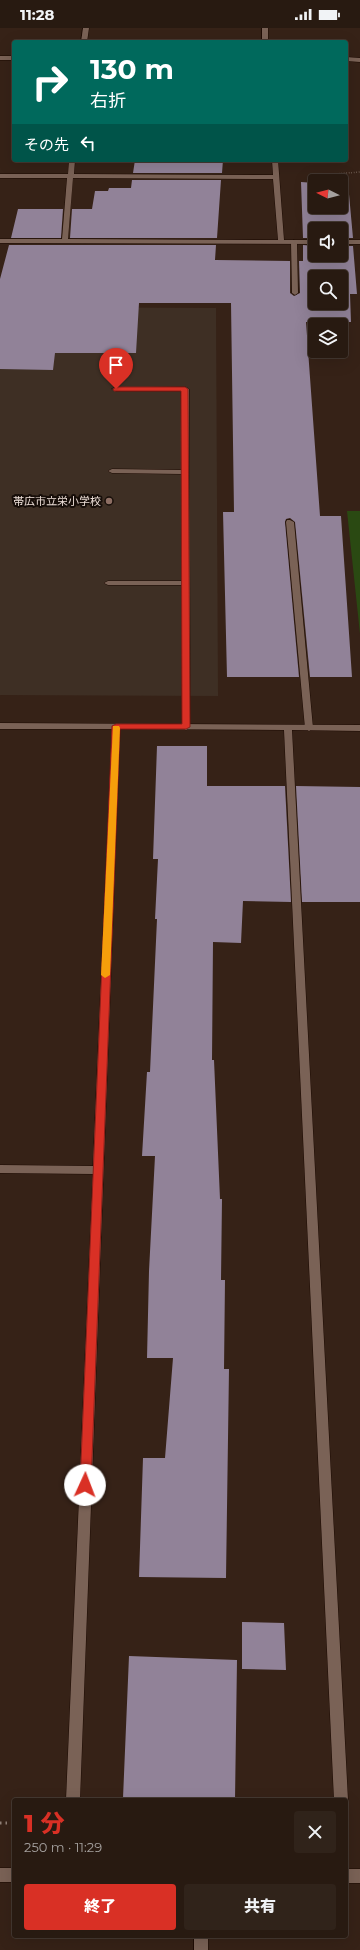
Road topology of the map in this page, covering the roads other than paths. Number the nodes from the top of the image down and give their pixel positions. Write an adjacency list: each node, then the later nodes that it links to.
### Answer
1 (86, 28): 3 (street)
2 (265, 28): 4 (street)
3 (84, 40)
4 (266, 40)
5 (0, 58): 6 (street)
6 (12, 58)
7 (348, 59): 8 (street)
8 (360, 60)
9 (72, 162): 12 (street)
10 (275, 162): 13 (street)
11 (0, 176): 12 (street)
12 (70, 178): 13 (street); 15 (street)
13 (277, 178): 16 (street)
14 (0, 241): 15 (street)
15 (65, 242): 16 (street)
16 (281, 242): 17 (street)
17 (294, 242): 18 (street); 21 (street)
18 (308, 242)
19 (348, 242): 20 (street)
20 (360, 242)
21 (295, 293)
22 (116, 389): 24 (street)
23 (112, 472): 24 (street)
24 (185, 472): 27 (street)
25 (290, 522): 32 (street)
26 (108, 583): 27 (street)
27 (185, 583): 30 (street)
28 (0, 726): 29 (street)
29 (116, 726): 30 (street); 35 (street)
30 (186, 727): 31 (street)
31 (288, 728): 32 (street); 37 (street)
32 (309, 728): 33 (street)
33 (360, 728)
34 (0, 1169): 35 (street)
35 (97, 1170): 36 (street)
36 (73, 1798)
37 (341, 1798)
38 (0, 1875): 39 (street)
39 (12, 1875)
40 (348, 1876): 41 (street)
41 (360, 1876)
42 (201, 1938): 43 (street)
43 (201, 1950)

